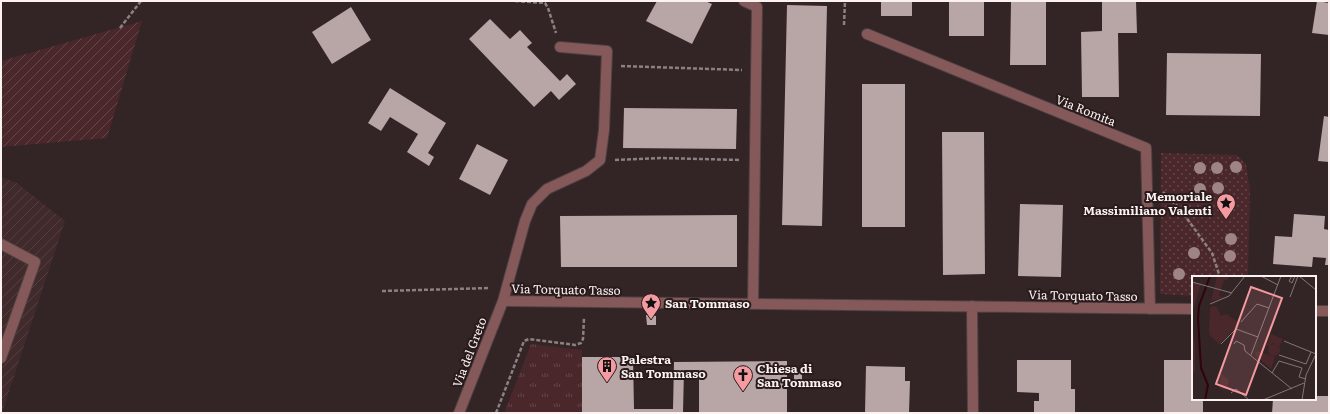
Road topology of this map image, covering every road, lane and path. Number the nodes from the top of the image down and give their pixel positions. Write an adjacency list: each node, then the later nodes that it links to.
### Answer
1 (141, 1): 6 (path)
2 (515, 1): 8 (path)
3 (744, 1): 10 (street)
4 (845, 1): 5 (path)
5 (844, 25)
6 (120, 28)
7 (867, 34): 13 (street, Via Romita)
8 (560, 47): 9 (street, Via Torquato Tasso)
9 (606, 65): 10 (path); 16 (street, Via Torquato Tasso)
10 (756, 71): 12 (street)
11 (620, 160): 12 (path)
12 (755, 160): 19 (street)
13 (1146, 176): 15 (path); 21 (street, Via Romita)
14 (1, 244): 26 (street)
15 (1220, 276)
16 (507, 287): 17 (path); 18 (street, Via Torquato Tasso)
17 (382, 291)
18 (503, 301): 19 (street, Via Torquato Tasso); 27 (street, Via del Greto)
19 (753, 304): 20 (street, Via Torquato Tasso)
20 (972, 306): 21 (street, Via Torquato Tasso); 29 (street)
21 (1150, 309): 22 (street, Via Torquato Tasso)
22 (1192, 309)
23 (1316, 311): 24 (street)
24 (1329, 311)
25 (584, 313): 28 (path)
26 (1, 358)
27 (459, 413)
28 (496, 413)
29 (973, 413)

